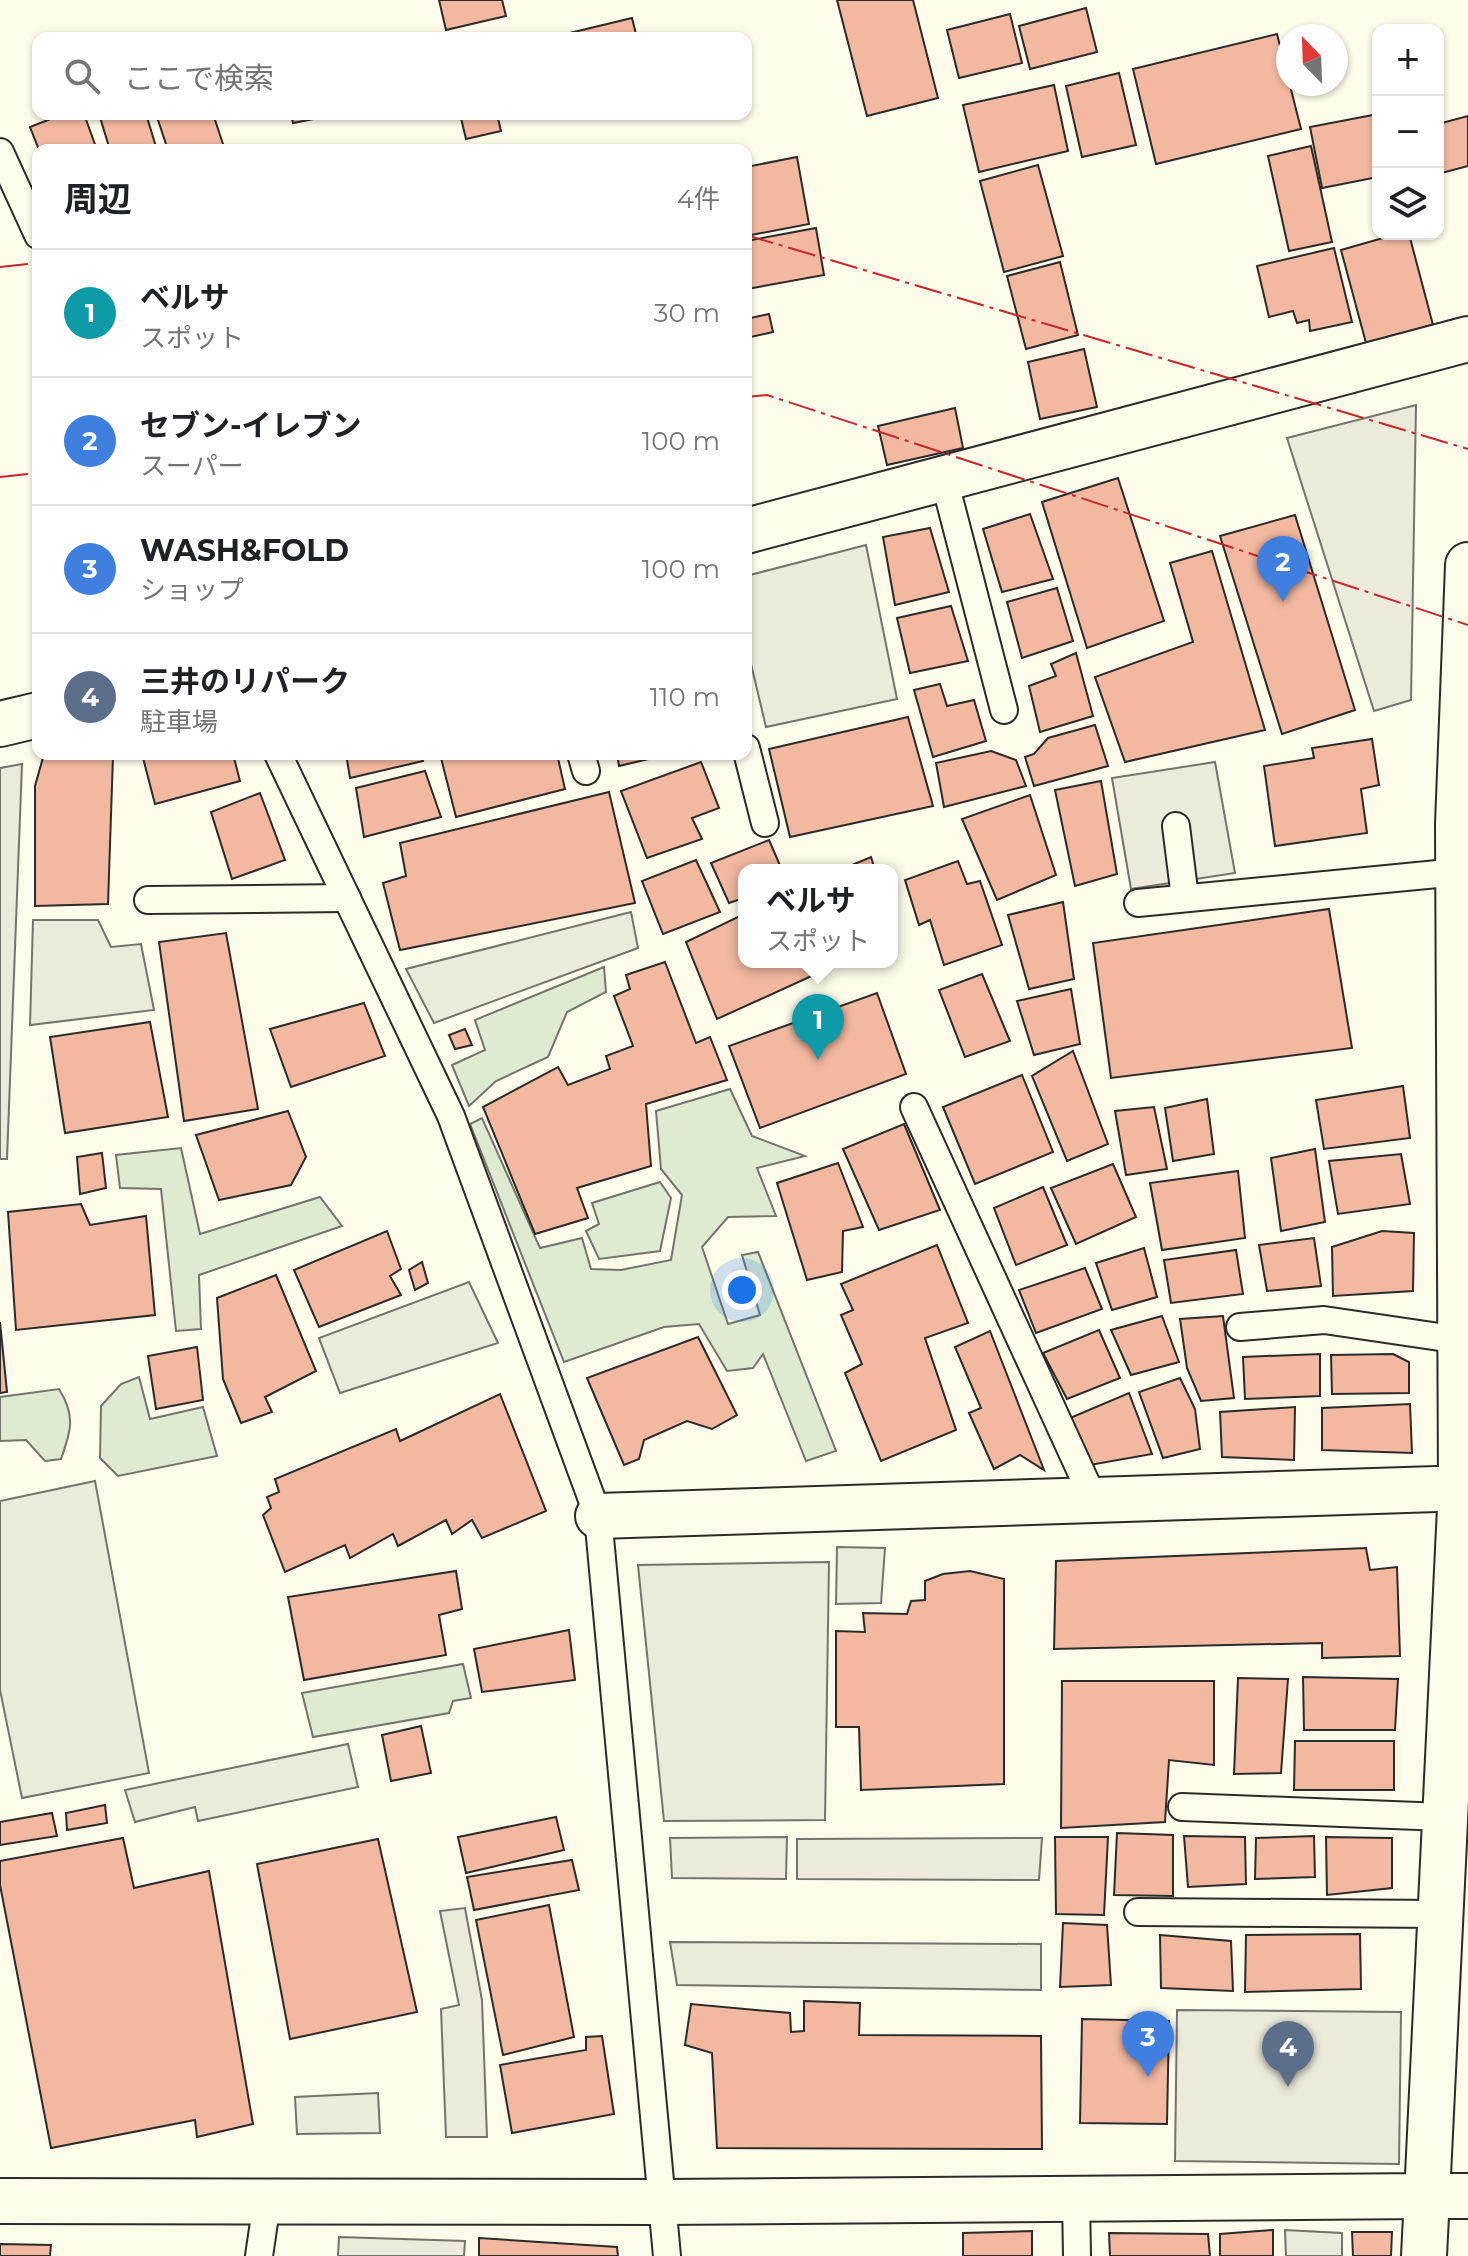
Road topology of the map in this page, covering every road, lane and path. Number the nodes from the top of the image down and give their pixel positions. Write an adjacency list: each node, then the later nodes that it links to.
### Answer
1 (0, 152): 2 (lane)
2 (32, 222)
3 (1468, 339): 4 (street)
4 (944, 479): 5 (street); 7 (lane)
5 (752, 529)
6 (1468, 565): 10 (street)
7 (1004, 710)
8 (32, 716): 9 (street)
9 (0, 724)
10 (1465, 724): 15 (street)
11 (281, 760): 16 (lane)
12 (749, 760): 13 (lane)
13 (765, 823)
14 (1176, 826): 17 (lane)
15 (1458, 872): 17 (lane); 22 (street)
16 (347, 898): 18 (lane); 25 (lane)
17 (1185, 898): 19 (lane)
18 (148, 900)
19 (1138, 903)
20 (914, 1107): 24 (lane)
21 (1240, 1327): 22 (lane)
22 (1460, 1340): 23 (street)
23 (1465, 1488): 24 (street); 27 (street)
24 (1093, 1498): 25 (street)
25 (598, 1516): 34 (lane)
26 (1182, 1807): 27 (lane)
27 (1444, 1817): 29 (street)
28 (1138, 1912): 29 (lane)
29 (1440, 1914): 30 (street)
30 (1447, 2196): 31 (street); 38 (street)
31 (1076, 2198): 34 (street); 37 (lane)
32 (0, 2201): 33 (street)
33 (267, 2202): 34 (street); 35 (lane)
34 (663, 2202): 36 (lane)
35 (259, 2256)
36 (667, 2256)
37 (1077, 2256)
38 (1424, 2256)

